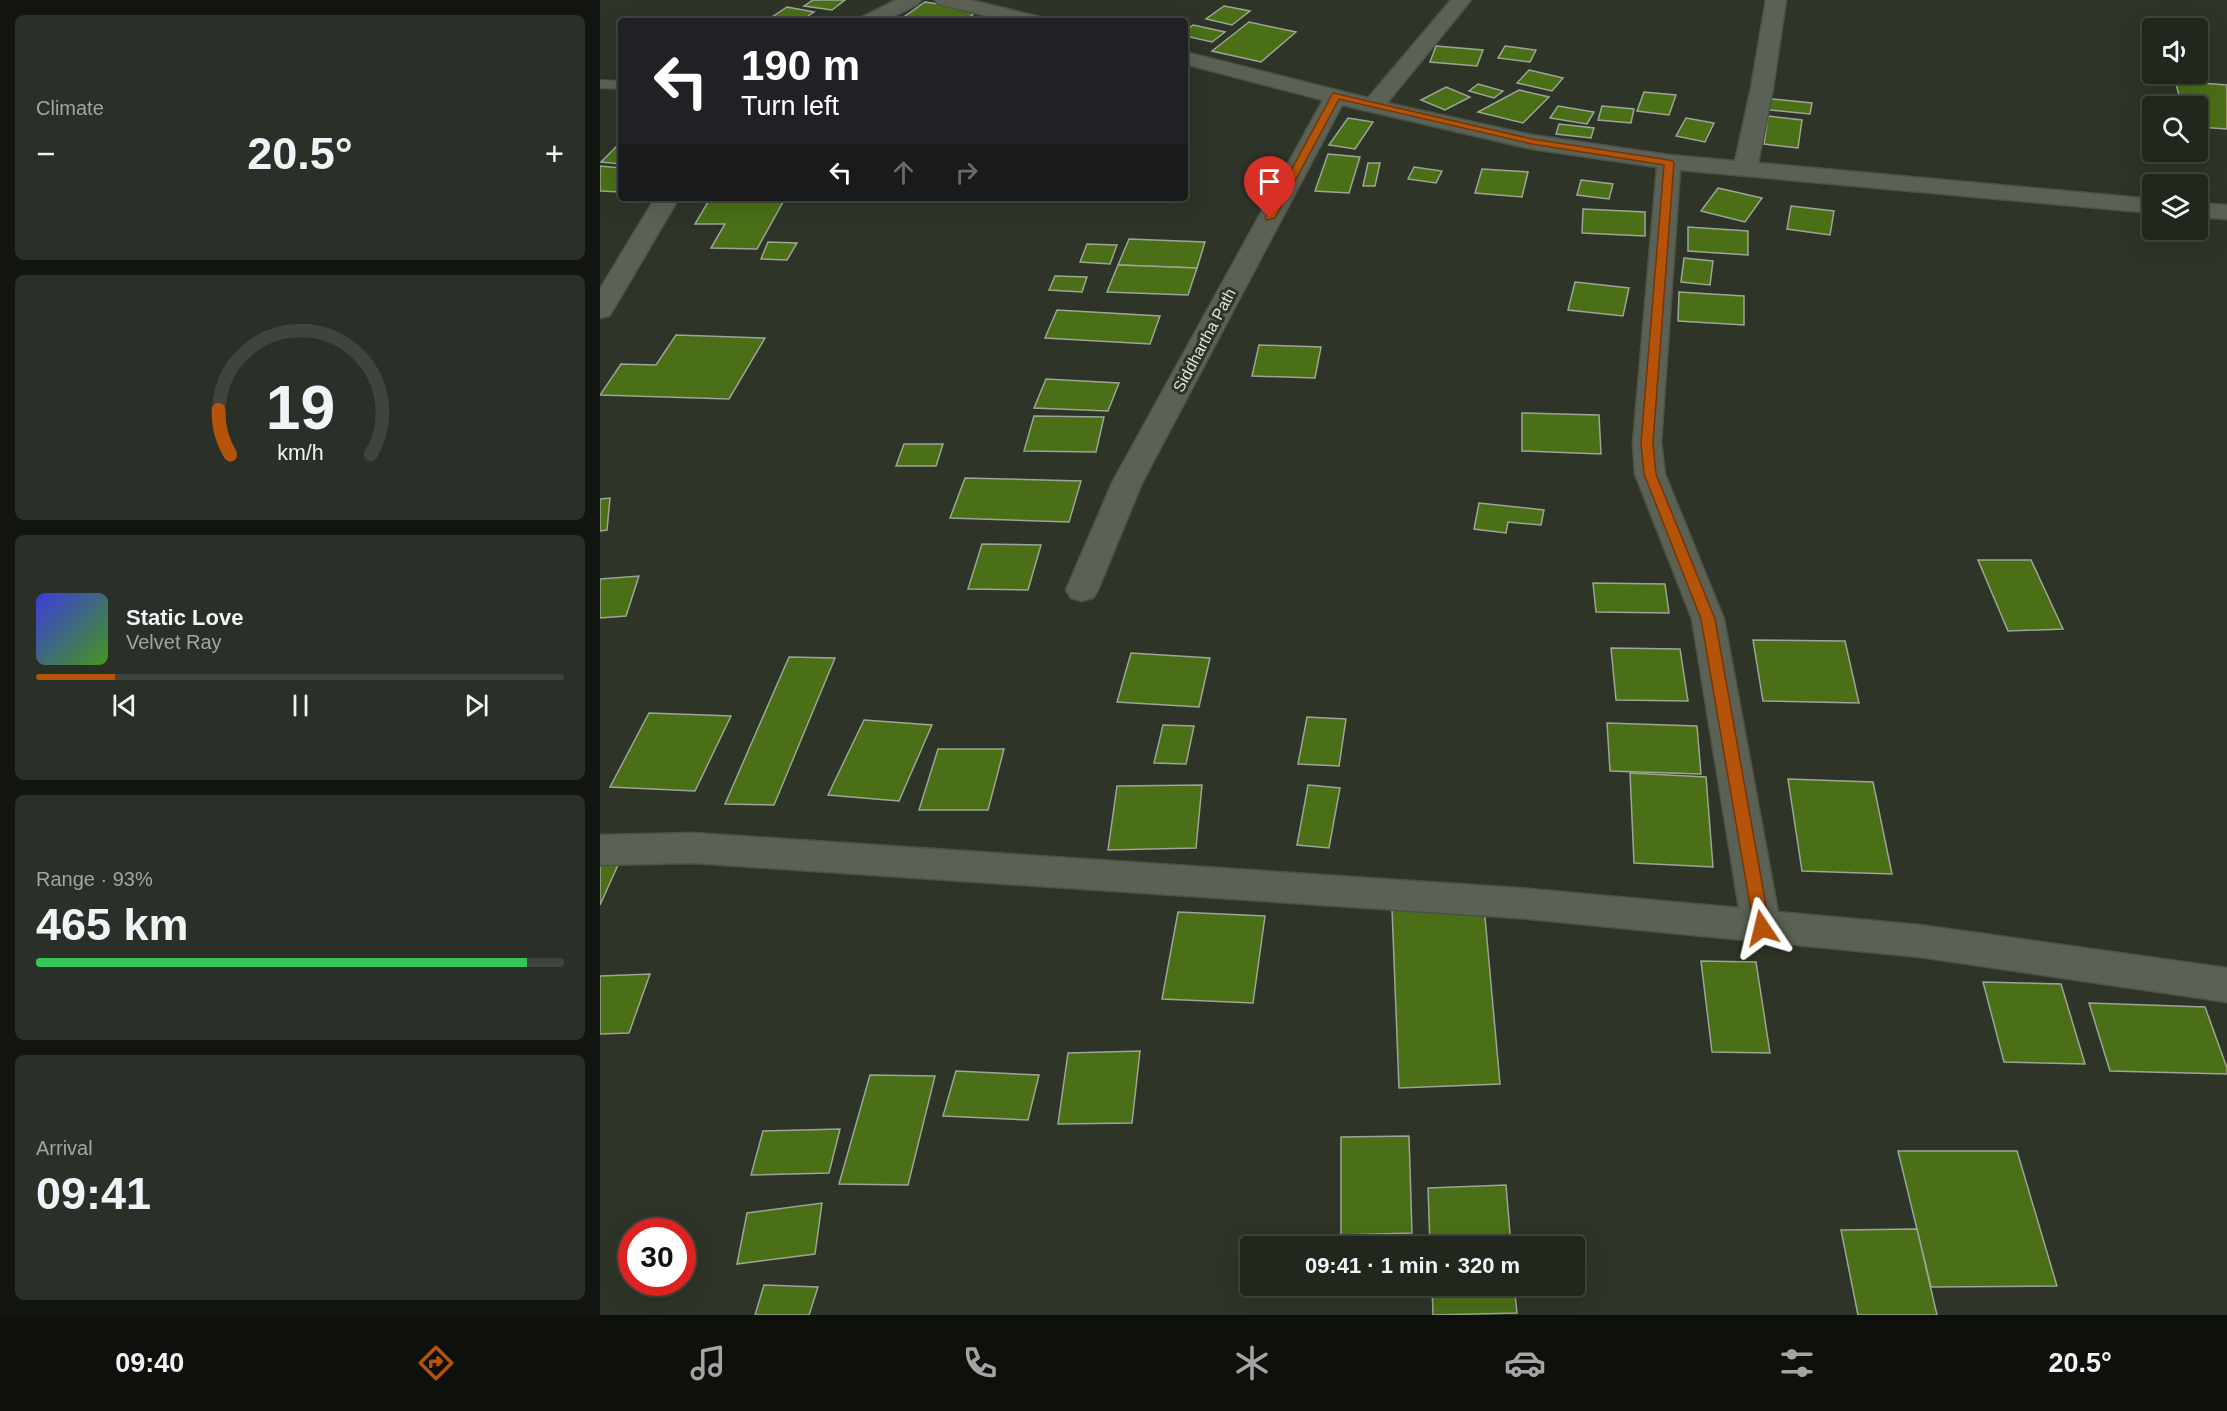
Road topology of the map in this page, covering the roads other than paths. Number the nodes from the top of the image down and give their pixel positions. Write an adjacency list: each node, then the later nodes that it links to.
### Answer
1 (911, 0): 5 (street)
2 (945, 0): 6 (street)
3 (1461, 0): 11 (street)
4 (1776, 0): 13 (street)
5 (875, 18)
6 (1020, 18)
7 (1188, 59): 10 (street)
8 (600, 84): 9 (lane)
9 (618, 85)
10 (1336, 95): 11 (street); 19 (street, Siddhartha Path)
11 (1373, 106): 12 (street)
12 (1669, 162): 13 (street); 21 (street)
13 (1745, 169): 15 (street)
14 (665, 201): 18 (street)
15 (2142, 205)
16 (2208, 211): 17 (street)
17 (2227, 212)
18 (600, 310)
19 (1082, 590)
20 (600, 850): 21 (street)
21 (1762, 928): 22 (street)
22 (2227, 985)

